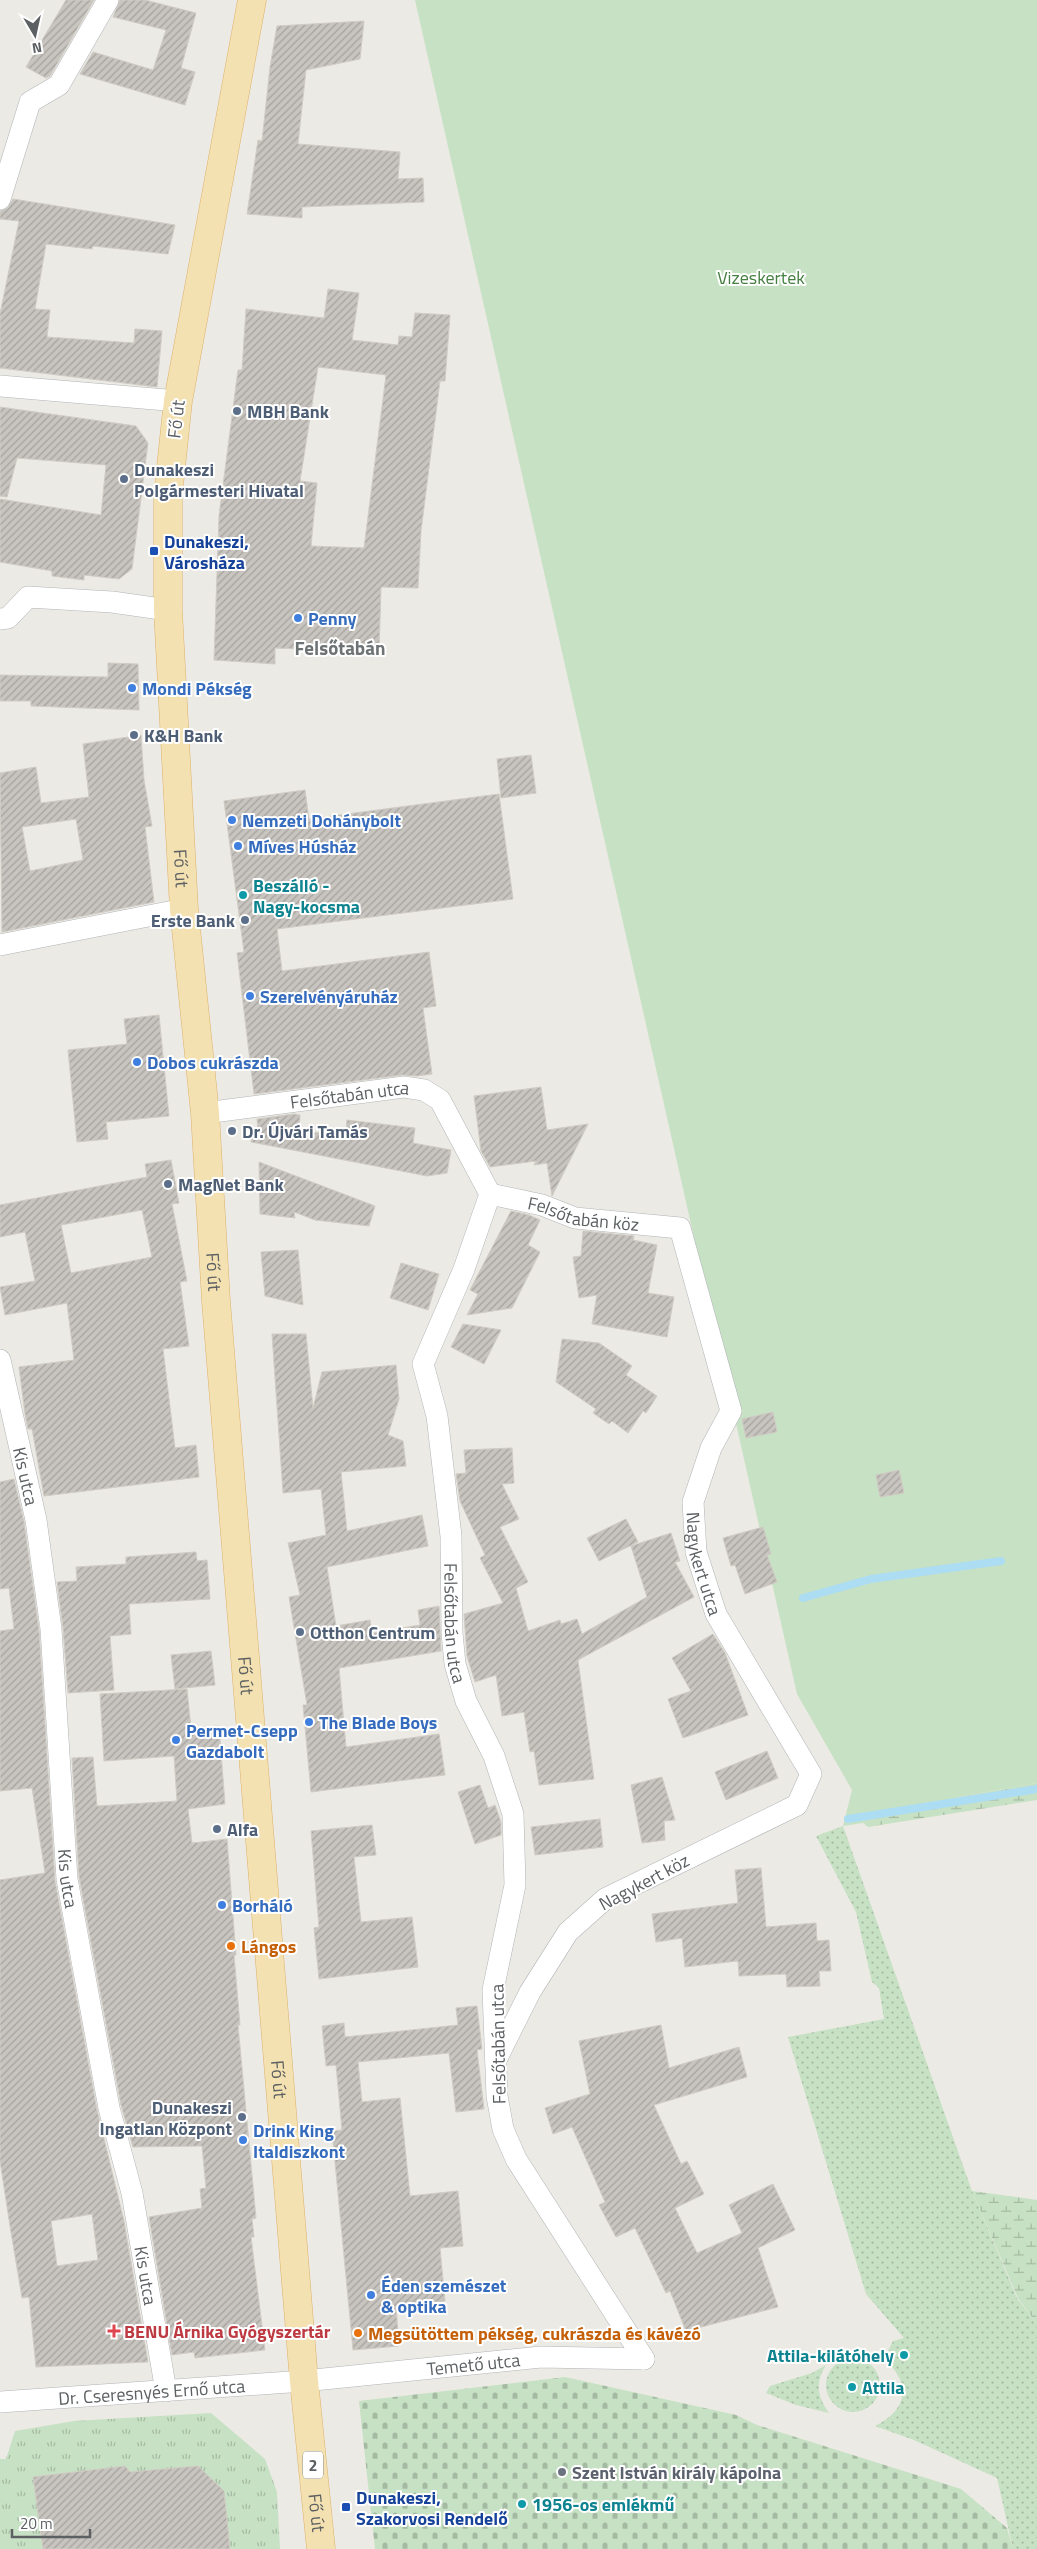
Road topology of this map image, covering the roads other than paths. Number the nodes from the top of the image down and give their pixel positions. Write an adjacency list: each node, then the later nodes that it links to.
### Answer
1 (108, 0): 3 (street)
2 (252, 0): 5 (main road, Fő út / 2)
3 (0, 199)
4 (0, 386): 5 (street)
5 (178, 401): 6 (main road, Fő út / 2)
6 (168, 610): 7 (street); 8 (main road, Fő út / 2)
7 (0, 619)
8 (184, 908): 9 (street); 10 (main road, Fő út / 2)
9 (0, 945)
10 (205, 1113): 11 (street, Felsőtabán utca); 17 (main road, Fő út / 2)
11 (490, 1194): 12 (street, Felsőtabán köz); 15 (street, Felsőtabán utca)
12 (680, 1228): 14 (street, Nagykert utca)
13 (0, 1360): 18 (street, Kis utca)
14 (802, 1796): 15 (street, Nagykert köz)
15 (495, 2063): 16 (street, Felsőtabán utca)
16 (644, 2359): 17 (street, Temető utca)
17 (304, 2381): 18 (street, Dr. Cseresnyés Ernő utca); 20 (main road, Fő út / 2)
18 (166, 2391): 19 (street, Dr. Cseresnyés Ernő utca)
19 (0, 2402)
20 (321, 2549)

